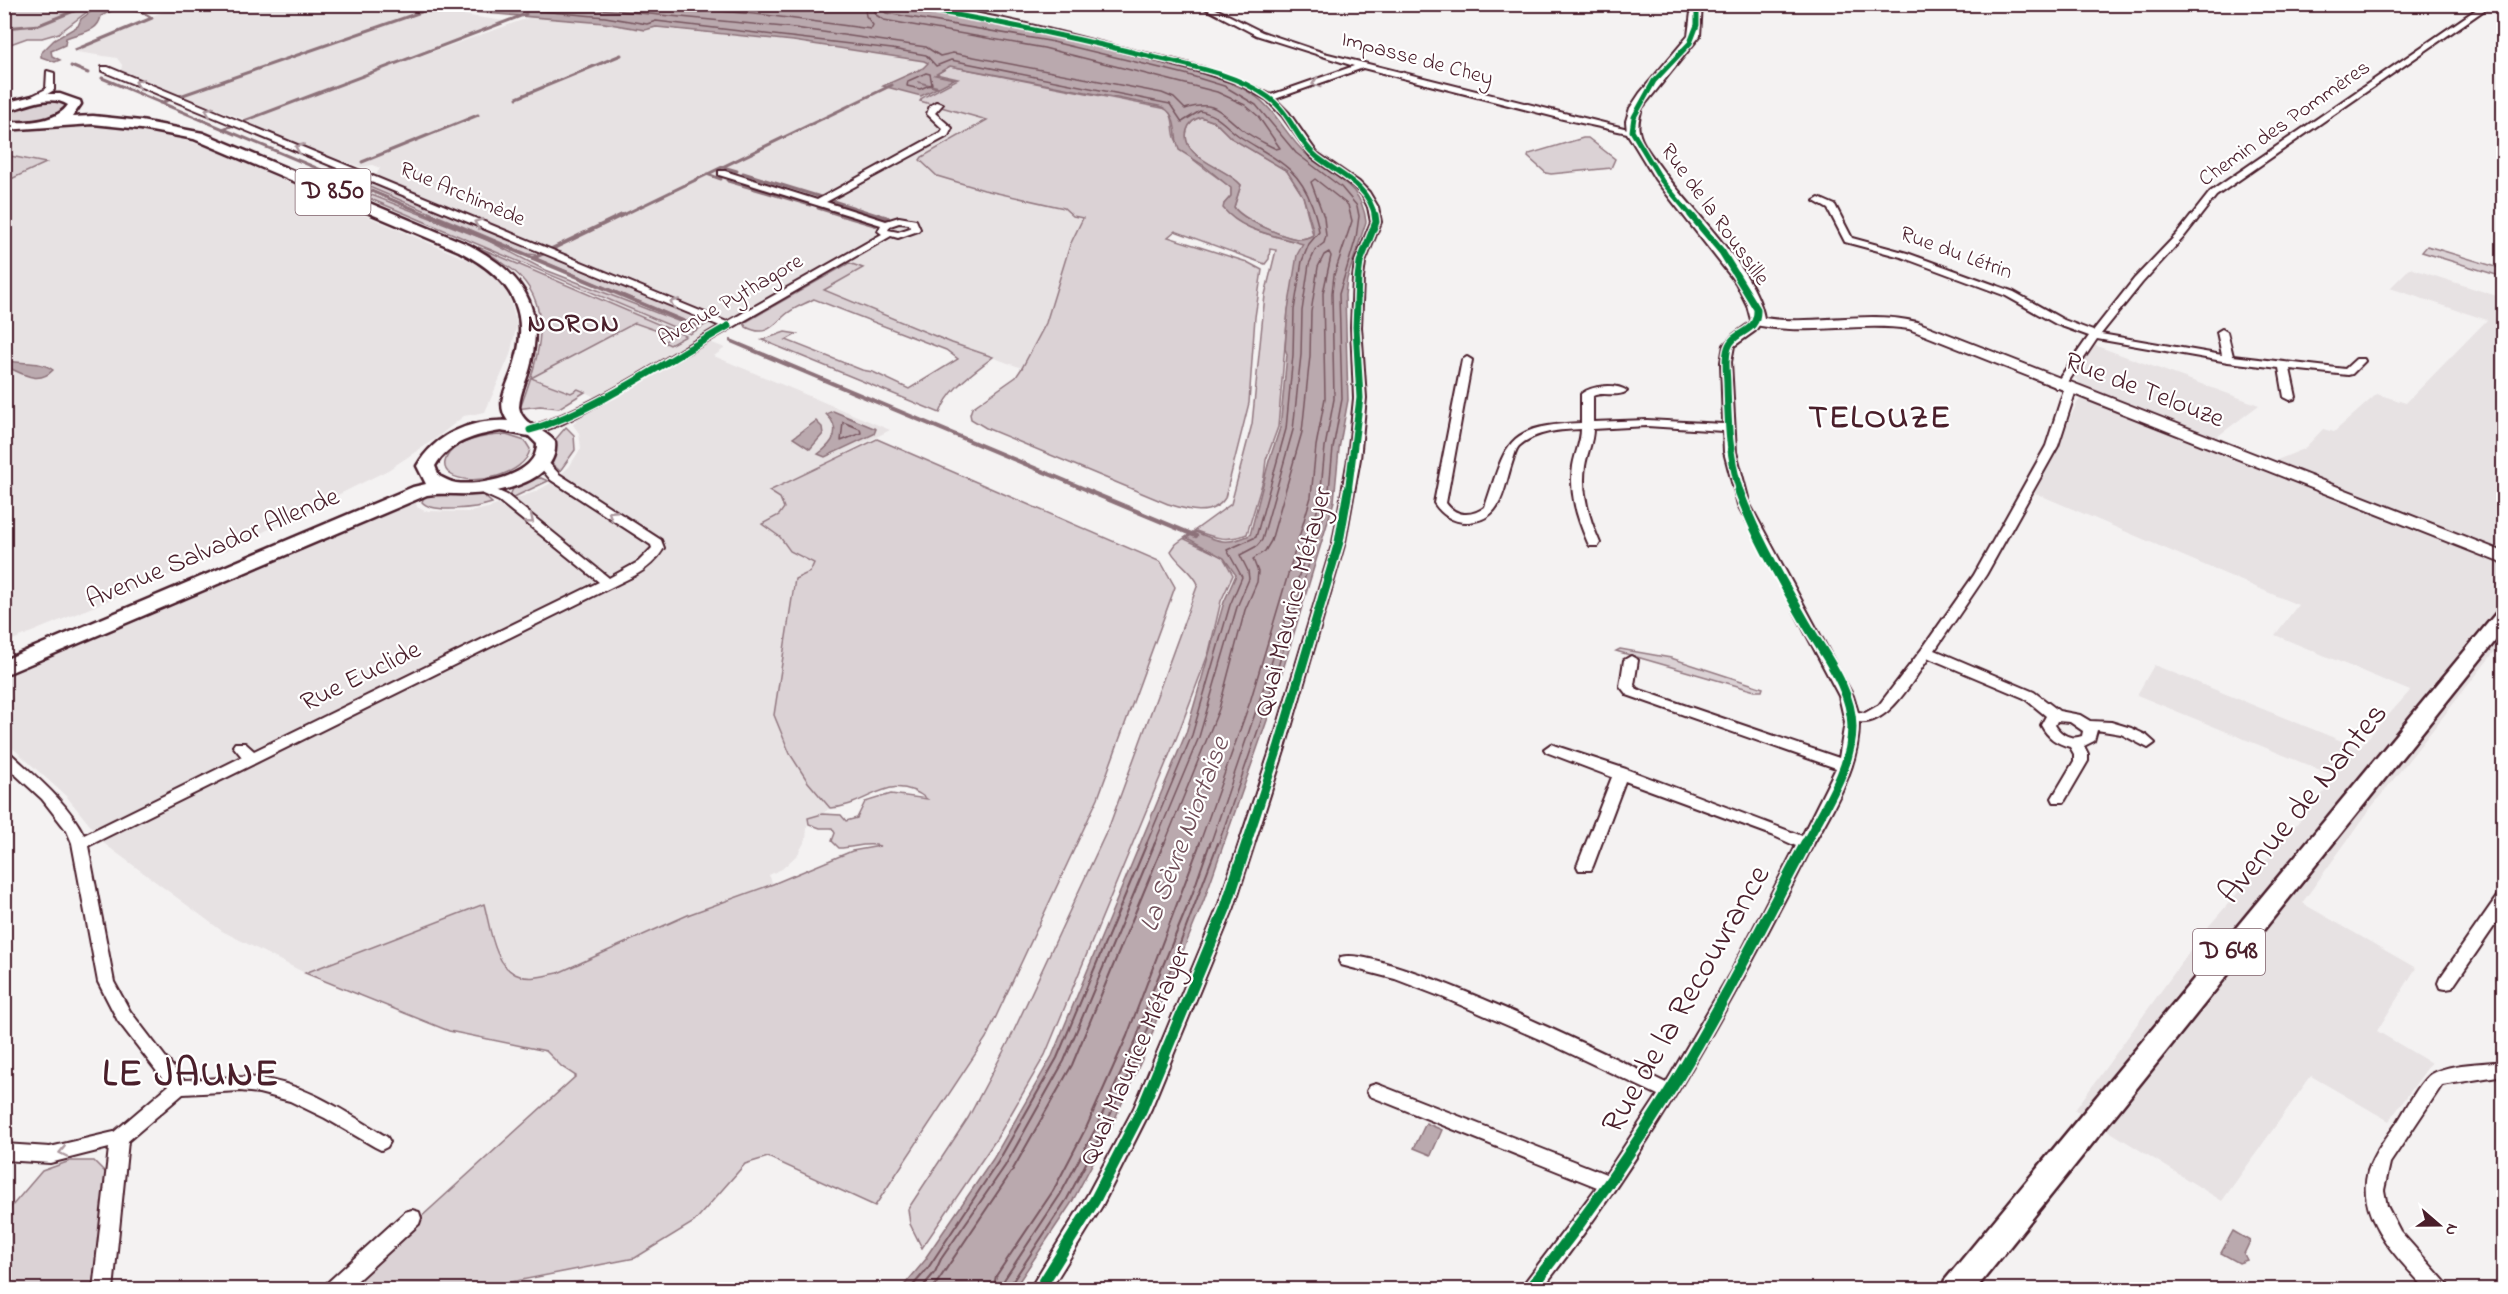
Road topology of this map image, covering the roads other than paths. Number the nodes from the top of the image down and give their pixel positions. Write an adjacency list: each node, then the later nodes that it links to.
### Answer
1 (890, 4): 8 (street, Quai Maurice Métayer)
2 (1200, 4): 5 (street, Impasse de Chey)
3 (1696, 4): 14 (street, Rue de la Roussille)
4 (2490, 4): 21 (street, Chemin des Pommères)
5 (1362, 66): 8 (street, one-way to 8); 14 (street, Impasse de Chey)
6 (105, 69): 19 (street, Rue Archimède, one-way to 6)
7 (51, 73): 9 (street)
8 (1270, 98): 79 (street, Quai Maurice Métayer)
9 (31, 100): 11 (main road); 12 (main road)
10 (939, 104): 17 (street)
11 (7, 106)
12 (76, 115): 13 (main road, D 850); 22 (main road, D 850)
13 (7, 127)
14 (1632, 131): 18 (street, Rue de la Roussille)
15 (722, 173): 17 (street)
16 (1819, 201): 21 (street, Rue du Létrin)
17 (818, 203): 19 (street, Avenue Pythagore)
18 (1757, 321): 27 (street, Rue de Telouze); 32 (street, Rue de la Roussille)
19 (728, 326): 30 (street, Avenue Pythagore)
20 (2222, 333): 23 (street)
21 (2094, 335): 23 (street, Rue du Létrin); 27 (street, Chemin des Pommères)
22 (526, 341): 33 (main road, D 850); 34 (main road, D 850)
23 (2228, 359): 26 (street, Rue du Létrin)
24 (1467, 360): 31 (street)
25 (2360, 361): 26 (street, Rue du Létrin)
26 (2284, 366): 29 (street)
27 (2065, 388): 41 (street, Rue de Telouze); 44 (street)
28 (1622, 391): 31 (street)
29 (2290, 397)
30 (594, 403): 33 (street, Avenue Pythagore); 35 (street, Avenue Pythagore)
31 (1586, 427): 32 (street); 40 (street)
32 (1730, 428): 50 (street, Rue de la Roussille)
33 (527, 429): 34 (main road); 35 (main road)
34 (468, 433): 37 (main road)
35 (546, 441): 36 (main road)
36 (541, 461): 39 (main road, Avenue Salvador Allende); 42 (street, Rue Euclide, one-way to 36)
37 (427, 472): 38 (main road); 46 (main road, Avenue Salvador Allende)
38 (445, 486): 39 (main road, Avenue Salvador Allende); 49 (main road, Avenue Salvador Allende)
39 (481, 488): 42 (street, one-way to 42)
40 (1594, 543)
41 (2504, 559)
42 (608, 583): 48 (street, Rue Euclide)
43 (2504, 616): 81 (main road, Avenue de Nantes / D 648)
44 (1927, 652): 50 (street); 51 (street)
45 (433, 654): 48 (street)
46 (4, 655)
47 (1631, 660): 59 (street)
48 (445, 663): 58 (street, Rue Euclide)
49 (4, 668)
50 (1852, 716): 59 (street, Rue de la Recouvrance)
51 (2056, 716): 52 (street); 53 (street)
52 (2087, 726): 53 (street); 54 (street)
53 (2075, 742): 61 (street)
54 (2148, 743)
55 (240, 746): 58 (street)
56 (1551, 749): 60 (street)
57 (4, 755): 62 (street)
58 (252, 758): 62 (street, Rue Euclide)
59 (1844, 765): 63 (street, Rue de la Recouvrance)
60 (1621, 773): 63 (street); 64 (street)
61 (2059, 798)
62 (80, 843): 69 (street)
63 (1805, 844): 71 (street, Rue de la Recouvrance)
64 (1586, 866)
65 (2504, 899): 67 (street)
66 (1347, 961): 71 (street)
67 (2446, 983)
68 (2504, 1068): 82 (street)
69 (179, 1087): 72 (street); 73 (street)
70 (1376, 1091): 75 (street)
71 (1668, 1092): 75 (street, Rue de la Recouvrance)
72 (119, 1138): 74 (street, one-way to 74); 77 (street)
73 (381, 1142)
74 (4, 1152)
75 (1609, 1183): 80 (street, Rue de la Recouvrance)
76 (412, 1218): 78 (street)
77 (103, 1290)
78 (333, 1290)
79 (1039, 1290)
80 (1529, 1290)
81 (1956, 1290)
82 (2440, 1290)

